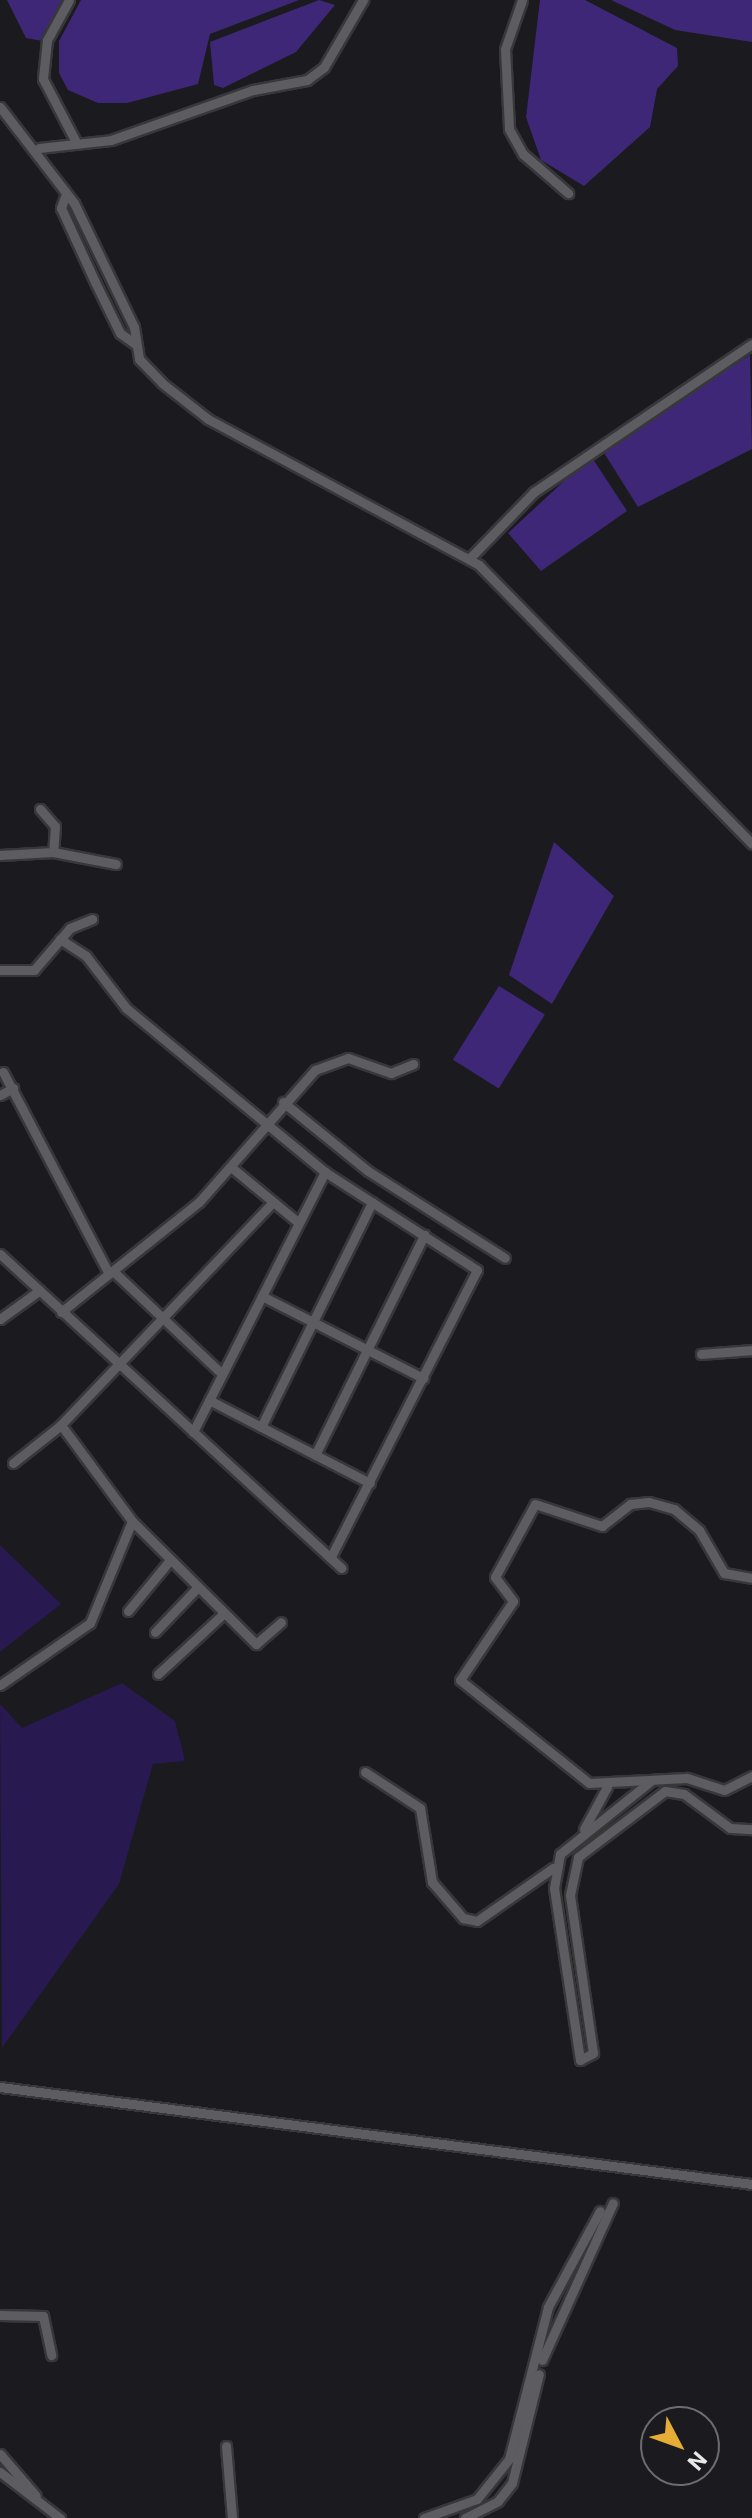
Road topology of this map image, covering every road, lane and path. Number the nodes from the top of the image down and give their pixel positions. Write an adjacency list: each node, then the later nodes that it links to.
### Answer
1 (69, 0): 5 (street)
2 (363, 0): 5 (street)
3 (522, 0): 7 (street)
4 (0, 107): 6 (street)
5 (77, 144): 6 (street)
6 (39, 148): 9 (street)
7 (568, 193)
8 (752, 344): 9 (street)
9 (470, 558): 11 (street)
10 (40, 809): 12 (street)
11 (752, 844)
12 (53, 852): 13 (street); 14 (street)
13 (0, 855)
14 (116, 864)
15 (92, 919): 16 (street)
16 (60, 939): 17 (street); 23 (street)
17 (0, 970)
18 (413, 1064): 22 (street)
19 (3, 1072): 20 (street)
20 (13, 1088): 21 (street); 32 (street)
21 (0, 1095)
22 (283, 1102): 23 (street); 31 (street)
23 (268, 1119): 24 (street); 25 (street)
24 (231, 1167): 26 (street); 32 (street)
25 (325, 1172): 27 (street); 28 (street)
26 (273, 1202): 28 (street); 37 (street)
27 (372, 1202): 29 (street); 38 (street)
28 (299, 1223): 34 (street)
29 (424, 1235): 39 (street); 44 (street)
30 (0, 1254): 33 (street)
31 (505, 1258)
32 (111, 1272): 35 (street); 37 (street)
33 (40, 1290): 35 (street); 36 (street)
34 (262, 1296): 38 (street); 43 (street)
35 (61, 1312): 42 (street)
36 (0, 1319)
37 (161, 1319): 42 (street); 43 (street)
38 (312, 1321): 39 (street); 47 (street)
39 (368, 1348): 44 (street); 49 (street)
40 (752, 1350): 41 (street)
41 (701, 1354)
42 (118, 1364): 46 (street); 48 (street)
43 (222, 1374): 45 (street)
44 (423, 1378): 51 (street)
45 (209, 1400): 47 (street); 48 (street)
46 (61, 1425): 50 (street); 52 (street)
47 (261, 1427): 49 (street)
48 (193, 1432): 53 (street)
49 (315, 1455): 51 (street)
50 (13, 1463)
51 (370, 1483): 53 (street)
52 (132, 1521): 54 (street); 63 (street)
53 (330, 1558): 55 (street)
54 (170, 1560): 57 (street); 58 (street)
55 (341, 1568)
56 (752, 1578): 67 (street)
57 (198, 1587): 59 (street); 61 (street)
58 (128, 1611)
59 (224, 1613): 60 (street); 62 (street)
60 (281, 1622)
61 (155, 1632)
62 (158, 1674)
63 (0, 1685)
64 (365, 1772): 71 (street)
65 (752, 1776): 68 (street)
66 (652, 1780): 67 (street); 68 (street); 70 (street)
67 (607, 1787): 70 (street)
68 (699, 1793): 69 (street); 71 (street)
69 (752, 1829)
70 (583, 1833): 71 (street)
71 (553, 1868)
72 (2, 2088): 73 (street)
73 (752, 2184)
74 (613, 2203): 85 (street)
75 (600, 2211): 84 (street)
76 (0, 2315): 77 (street)
77 (51, 2355)
78 (226, 2446): 83 (street)
79 (0, 2454): 81 (street)
80 (0, 2472): 81 (street)
81 (37, 2496): 82 (street)
82 (60, 2518)
83 (232, 2518)
84 (424, 2518)
85 (465, 2518)

